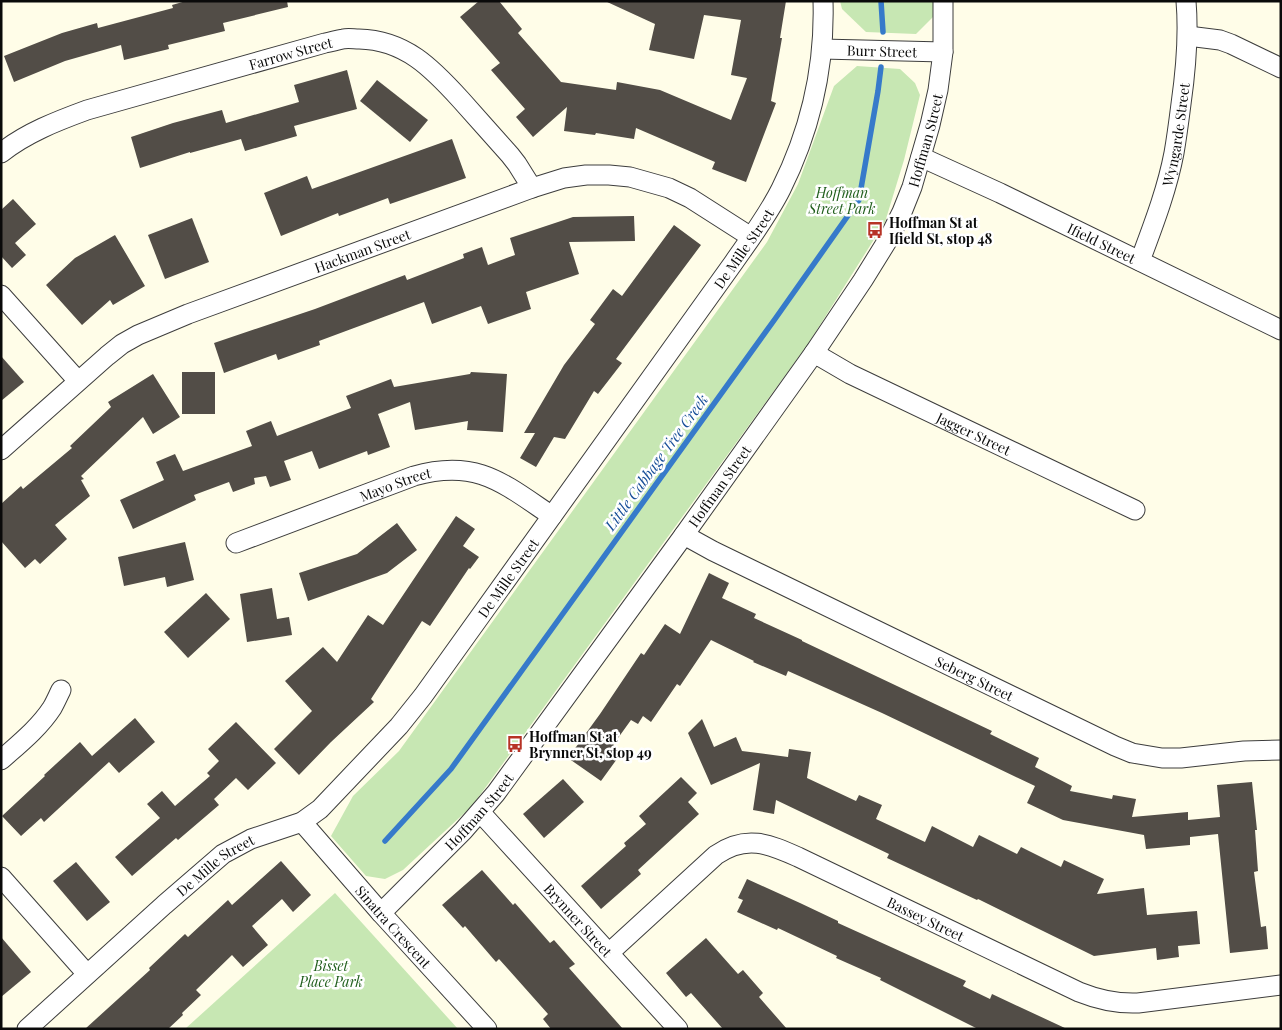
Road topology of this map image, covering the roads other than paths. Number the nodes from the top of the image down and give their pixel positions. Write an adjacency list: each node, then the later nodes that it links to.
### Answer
1 (823, 1): 5 (street, De Mille Street)
2 (943, 1): 6 (street, Hoffman Street)
3 (1186, 1): 4 (street, Wyngarde Street)
4 (1188, 36): 7 (street); 12 (street, Wyngarde Street)
5 (822, 50): 6 (street, Burr Street); 11 (street, De Mille Street)
6 (943, 52): 9 (street, Hoffman Street)
7 (1281, 68)
8 (1, 153): 10 (street, Farrow Street)
9 (921, 156): 12 (street, Ifield Street); 15 (street, Hoffman Street)
10 (532, 188): 11 (street, Hackman Street); 16 (street, Hackman Street)
11 (752, 237): 19 (street, De Mille Street)
12 (1140, 261): 14 (street, Ifield Street)
13 (1, 295): 16 (street)
14 (1281, 330)
15 (814, 353): 18 (street, Jagger Street); 20 (street, Hoffman Street)
16 (78, 381): 17 (street, Hackman Street)
17 (1, 450)
18 (1135, 510)
19 (552, 516): 21 (street, Mayo Street); 26 (street, De Mille Street)
20 (684, 535): 23 (street, Seberg Street); 25 (street, Hoffman Street)
21 (236, 543)
22 (61, 690): 24 (street)
23 (1281, 750)
24 (1, 760)
25 (480, 812): 28 (street, Hoffman Street); 29 (street, Brynner Street)
26 (302, 822): 28 (street, Sinatra Crescent); 30 (street, De Mille Street)
27 (1, 878): 30 (street)
28 (381, 913): 33 (street, Sinatra Crescent)
29 (609, 953): 31 (street, Bassey Street); 34 (street, Brynner Street)
30 (87, 974): 32 (street, De Mille Street)
31 (1281, 985)
32 (27, 1029)
33 (488, 1029)
34 (678, 1029)

